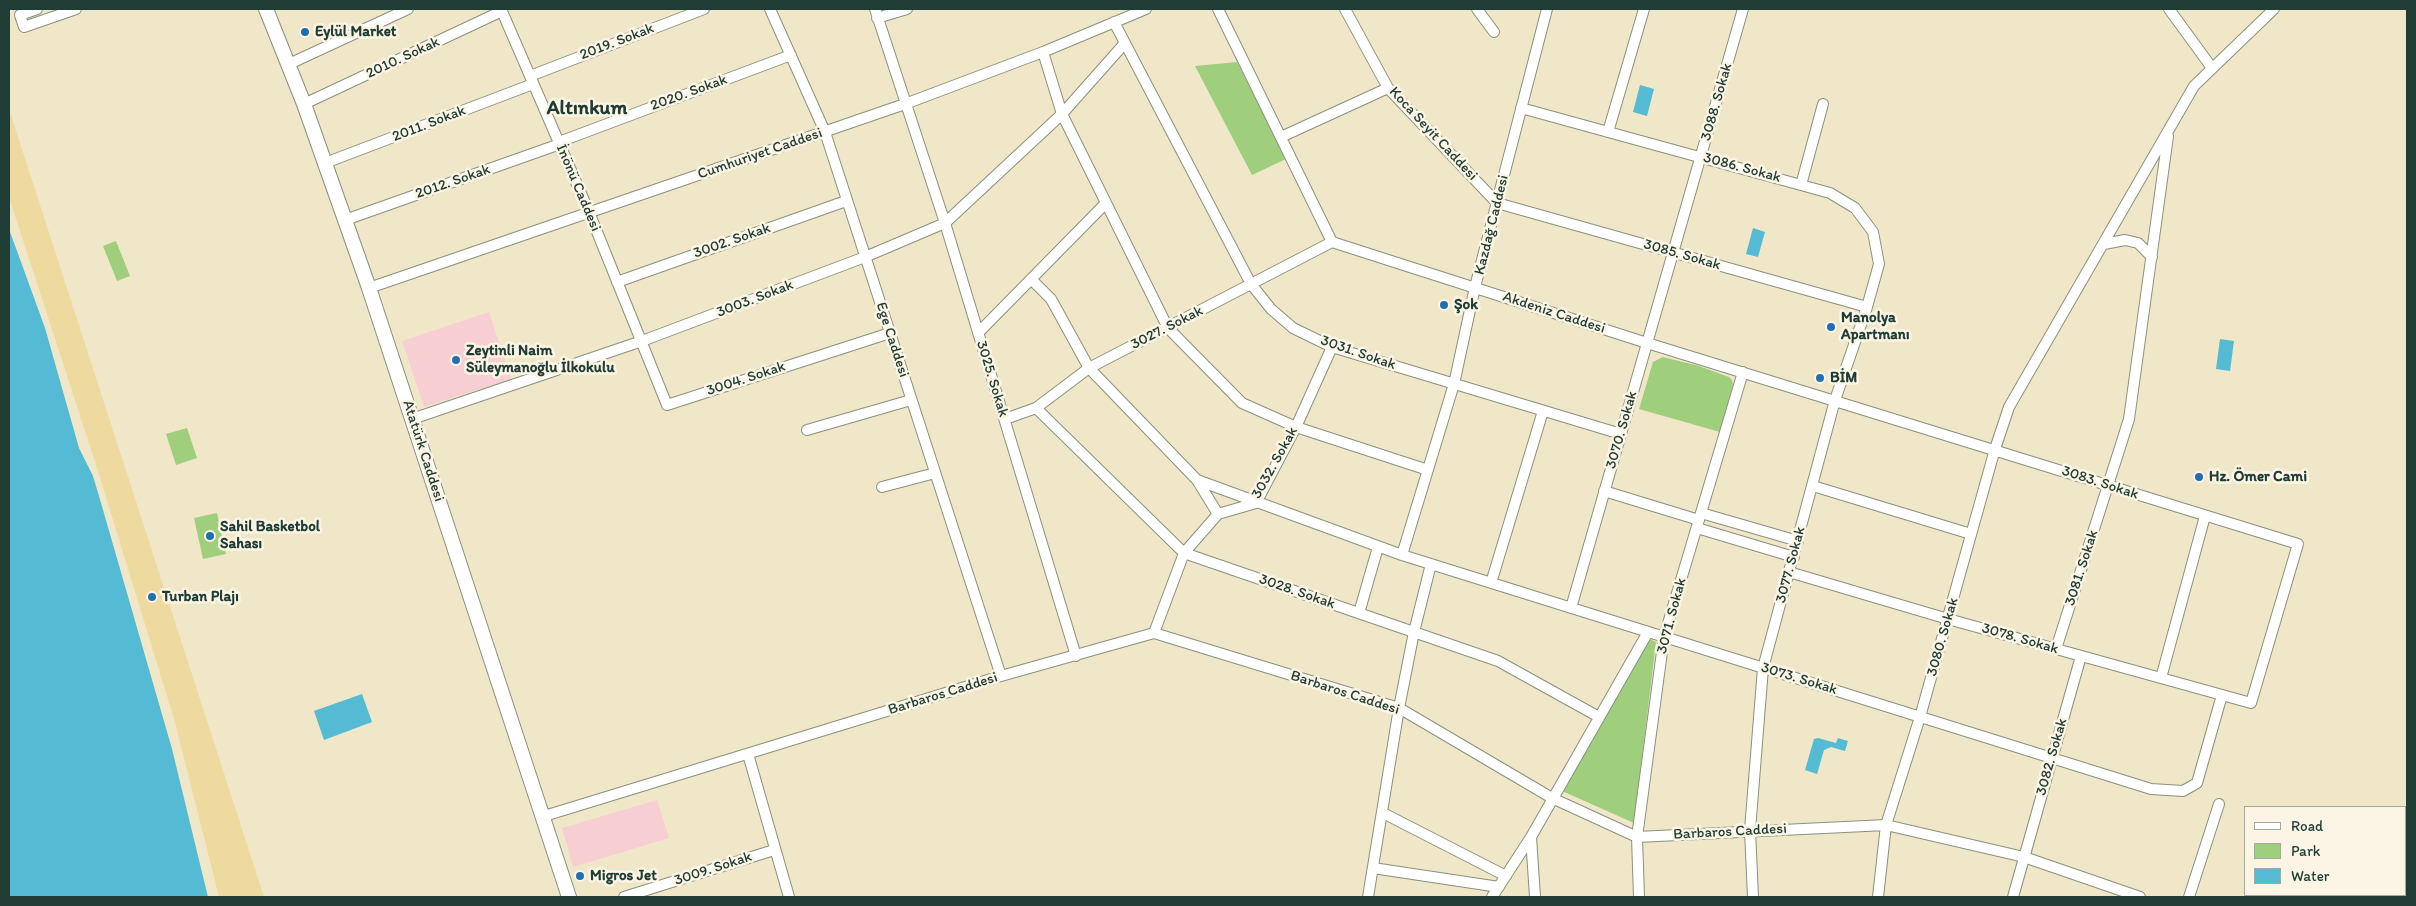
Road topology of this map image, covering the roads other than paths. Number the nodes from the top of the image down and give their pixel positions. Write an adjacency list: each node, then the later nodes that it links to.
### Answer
1 (37, 9): 2 (street)
2 (76, 9)
3 (266, 9): 25 (main road, Atatürk Caddesi)
4 (408, 9): 18 (street)
5 (704, 9): 27 (street, 2019. Sokak)
6 (770, 9): 24 (street, Ege Caddesi)
7 (908, 9): 19 (street)
8 (1146, 9): 20 (street, Cumhuriyet Caddesi)
9 (1218, 9): 37 (street)
10 (1345, 9): 28 (street, Koca Seyit Caddesi)
11 (1477, 9): 21 (street)
12 (1547, 9): 32 (street, Kazdağ Caddesi)
13 (1644, 9): 36 (street)
14 (1743, 9): 39 (street, 3088. Sokak)
15 (2169, 9): 26 (street)
16 (2274, 9): 26 (street, 3080. Sokak)
17 (501, 10): 27 (street, İnönü Caddesi); 29 (street, 2010. Sokak)
18 (390, 13): 25 (street)
19 (876, 13): 30 (street, 3025. Sokak)
20 (1114, 22): 22 (street, 3031. Sokak); 23 (street, Cumhuriyet Caddesi)
21 (1494, 32)
22 (1125, 43): 33 (street, 3003. Sokak); 55 (street, 3031. Sokak)
23 (1043, 52): 30 (street, Cumhuriyet Caddesi); 33 (street)
24 (791, 55): 35 (street, Ege Caddesi); 38 (street, 2020. Sokak)
25 (289, 64): 29 (main road, Atatürk Caddesi)
26 (2212, 68): 34 (street, 3080. Sokak)
27 (532, 80): 38 (street, İnönü Caddesi); 40 (street, 2011. Sokak)
28 (1388, 88): 37 (street); 44 (street, Koca Seyit Caddesi)
29 (304, 104): 40 (main road, Atatürk Caddesi)
30 (904, 104): 35 (street, Cumhuriyet Caddesi); 47 (street, 3025. Sokak)
31 (1823, 104): 41 (street)
32 (1521, 108): 36 (street, 3086. Sokak); 44 (street, Kazdağ Caddesi)
33 (1062, 114): 43 (street); 47 (street, 3003. Sokak)
34 (2169, 130): 49 (street, 3080. Sokak); 52 (street, 3081. Sokak)
35 (825, 132): 42 (street, Ege Caddesi); 45 (street, Cumhuriyet Caddesi)
36 (1608, 132): 39 (street, 3086. Sokak)
37 (1281, 137): 48 (street)
38 (559, 143): 45 (street, İnönü Caddesi); 46 (street, 2012. Sokak)
39 (1701, 157): 41 (street, 3086. Sokak); 50 (street, 3088. Sokak)
40 (325, 163): 46 (main road, Atatürk Caddesi)
41 (1801, 185): 58 (street, 3086. Sokak)
42 (846, 201): 51 (street, Ege Caddesi); 54 (street, 3002. Sokak)
43 (1106, 203): 53 (street); 59 (street)
44 (1497, 203): 50 (street, 3085. Sokak); 57 (street, Kazdağ Caddesi)
45 (589, 212): 54 (street, İnönü Caddesi); 56 (street, Cumhuriyet Caddesi)
46 (345, 220): 56 (main road, Atatürk Caddesi)
47 (945, 223): 51 (street, 3003. Sokak); 61 (street, 3025. Sokak)
48 (1332, 242): 55 (street, 3027. Sokak); 57 (street, Akdeniz Caddesi)
49 (2104, 244): 52 (street); 77 (street, 3080. Sokak)
50 (1674, 252): 58 (street, 3085. Sokak); 63 (street, 3070. Sokak)
51 (865, 257): 60 (street, Ege Caddesi); 62 (street, 3003. Sokak)
52 (2152, 257): 82 (street, 3081. Sokak)
53 (1030, 279): 61 (street); 65 (street)
54 (618, 282): 62 (street, İnönü Caddesi)
55 (1251, 284): 59 (street, 3027. Sokak); 64 (street, 3031. Sokak)
56 (370, 288): 73 (main road, Atatürk Caddesi)
57 (1476, 288): 63 (street, Akdeniz Caddesi); 67 (street, Kazdağ Caddesi)
58 (1867, 307): 69 (street, 3077. Sokak)
59 (1168, 328): 65 (street, 3027. Sokak); 74 (street)
60 (890, 333): 62 (street, 3004. Sokak); 68 (street, Ege Caddesi)
61 (978, 333): 72 (street, 3025. Sokak)
62 (642, 342): 73 (street, 3003. Sokak)
63 (1647, 343): 66 (street, Akdeniz Caddesi); 76 (street, 3070. Sokak)
64 (1332, 347): 67 (street, 3031. Sokak); 74 (street, 3032. Sokak)
65 (1089, 368): 70 (street, 3027. Sokak); 80 (street)
66 (1743, 372): 69 (street, Akdeniz Caddesi); 88 (street, 3071. Sokak)
67 (1454, 384): 71 (street, 3031. Sokak); 78 (street, Kazdağ Caddesi)
68 (911, 400): 75 (street); 79 (street, Ege Caddesi)
69 (1835, 400): 77 (street, Akdeniz Caddesi); 81 (street, 3077. Sokak)
70 (1036, 408): 72 (street, 3027. Sokak); 92 (street, 3028. Sokak)
71 (1542, 411): 76 (street, 3031. Sokak); 97 (street)
72 (1005, 419): 106 (street, 3025. Sokak)
73 (412, 420): 121 (main road, Atatürk Caddesi)
74 (1296, 427): 78 (street); 85 (street, 3032. Sokak)
75 (807, 430)
76 (1621, 434): 84 (street, 3070. Sokak)
77 (1995, 449): 82 (street, 3083. Sokak); 89 (street, 3080. Sokak)
78 (1428, 470): 93 (street, Kazdağ Caddesi)
79 (935, 473): 83 (street); 109 (street, Ege Caddesi)
80 (1197, 480): 85 (street, 3073. Sokak); 86 (street)
81 (1813, 486): 89 (street); 90 (street, 3077. Sokak)
82 (2108, 486): 87 (street, 3083. Sokak); 105 (street, 3081. Sokak)
83 (882, 487)
84 (1604, 491): 88 (street); 98 (street, 3070. Sokak)
85 (1256, 503): 86 (street, 3032. Sokak); 91 (street, 3073. Sokak)
86 (1218, 514): 92 (street)
87 (2205, 516): 110 (street); 112 (street, 3083. Sokak)
88 (1699, 520): 90 (street); 94 (street); 104 (street, 3071. Sokak)
89 (1971, 534): 100 (street, 3080. Sokak)
90 (1798, 541): 94 (street, 3077. Sokak)
91 (1378, 547): 93 (street, 3073. Sokak); 99 (street)
92 (1184, 553): 99 (street, 3028. Sokak); 103 (street)
93 (1402, 555): 95 (street, 3073. Sokak)
94 (1794, 557): 96 (street, 3077. Sokak)
95 (1431, 564): 97 (street, 3073. Sokak); 101 (street)
96 (1790, 572): 100 (street, 3078. Sokak); 108 (street, 3077. Sokak)
97 (1491, 583): 98 (street, 3073. Sokak)
98 (1571, 608): 102 (street, 3073. Sokak)
99 (1359, 614): 101 (street, 3028. Sokak)
100 (1948, 619): 105 (street, 3078. Sokak); 114 (street, 3080. Sokak)
101 (1414, 632): 113 (street); 115 (street, 3028. Sokak)
102 (1648, 632): 104 (street, 3073. Sokak); 115 (street)
103 (1154, 633): 106 (street, Barbaros Caddesi); 113 (street, Barbaros Caddesi)
104 (1664, 637): 108 (street, 3073. Sokak); 124 (street, 3071. Sokak)
105 (2056, 650): 107 (street, 3078. Sokak)
106 (1076, 656): 109 (street, Barbaros Caddesi)
107 (2081, 656): 110 (street, 3078. Sokak); 117 (street, 3082. Sokak)
108 (1763, 668): 114 (street, 3073. Sokak); 123 (street, 3077. Sokak)
109 (1000, 676): 116 (street, Barbaros Caddesi)
110 (2161, 678): 111 (street, 3078. Sokak)
111 (2222, 695): 112 (street, 3078. Sokak); 117 (street, 3073. Sokak)
112 (2251, 703)
113 (1399, 708): 118 (street, Barbaros Caddesi); 120 (street)
114 (1920, 717): 117 (street, 3073. Sokak); 122 (street, 3080. Sokak)
115 (1599, 718): 118 (street)
116 (748, 754): 121 (street, Barbaros Caddesi); 126 (street)
117 (2052, 758): 127 (street, 3082. Sokak)
118 (1552, 798): 124 (street, Barbaros Caddesi); 125 (street)
119 (2219, 804): 142 (street)
120 (1383, 813): 128 (street); 129 (street)
121 (541, 817): 131 (main road, Atatürk Caddesi)
122 (1886, 825): 123 (street, Barbaros Caddesi); 127 (street, Barbaros Caddesi); 139 (street, 3080. Sokak)
123 (1750, 830): 124 (street, Barbaros Caddesi); 138 (street, 3077. Sokak)
124 (1637, 836): 137 (street, 3071. Sokak)
125 (1530, 837): 129 (street); 136 (street)
126 (774, 850): 132 (street, 3009. Sokak); 133 (street)
127 (2024, 857): 140 (street, 3082. Sokak); 141 (street, Barbaros Caddesi)
128 (1373, 868): 130 (street); 134 (street)
129 (1506, 876): 130 (street)
130 (1499, 887): 135 (street)
131 (569, 897)
132 (624, 897)
133 (789, 897)
134 (1368, 897)
135 (1492, 897)
136 (1535, 897)
137 (1639, 897)
138 (1753, 897)
139 (1878, 897)
140 (2013, 897)
141 (2140, 897)
142 (2189, 897)

